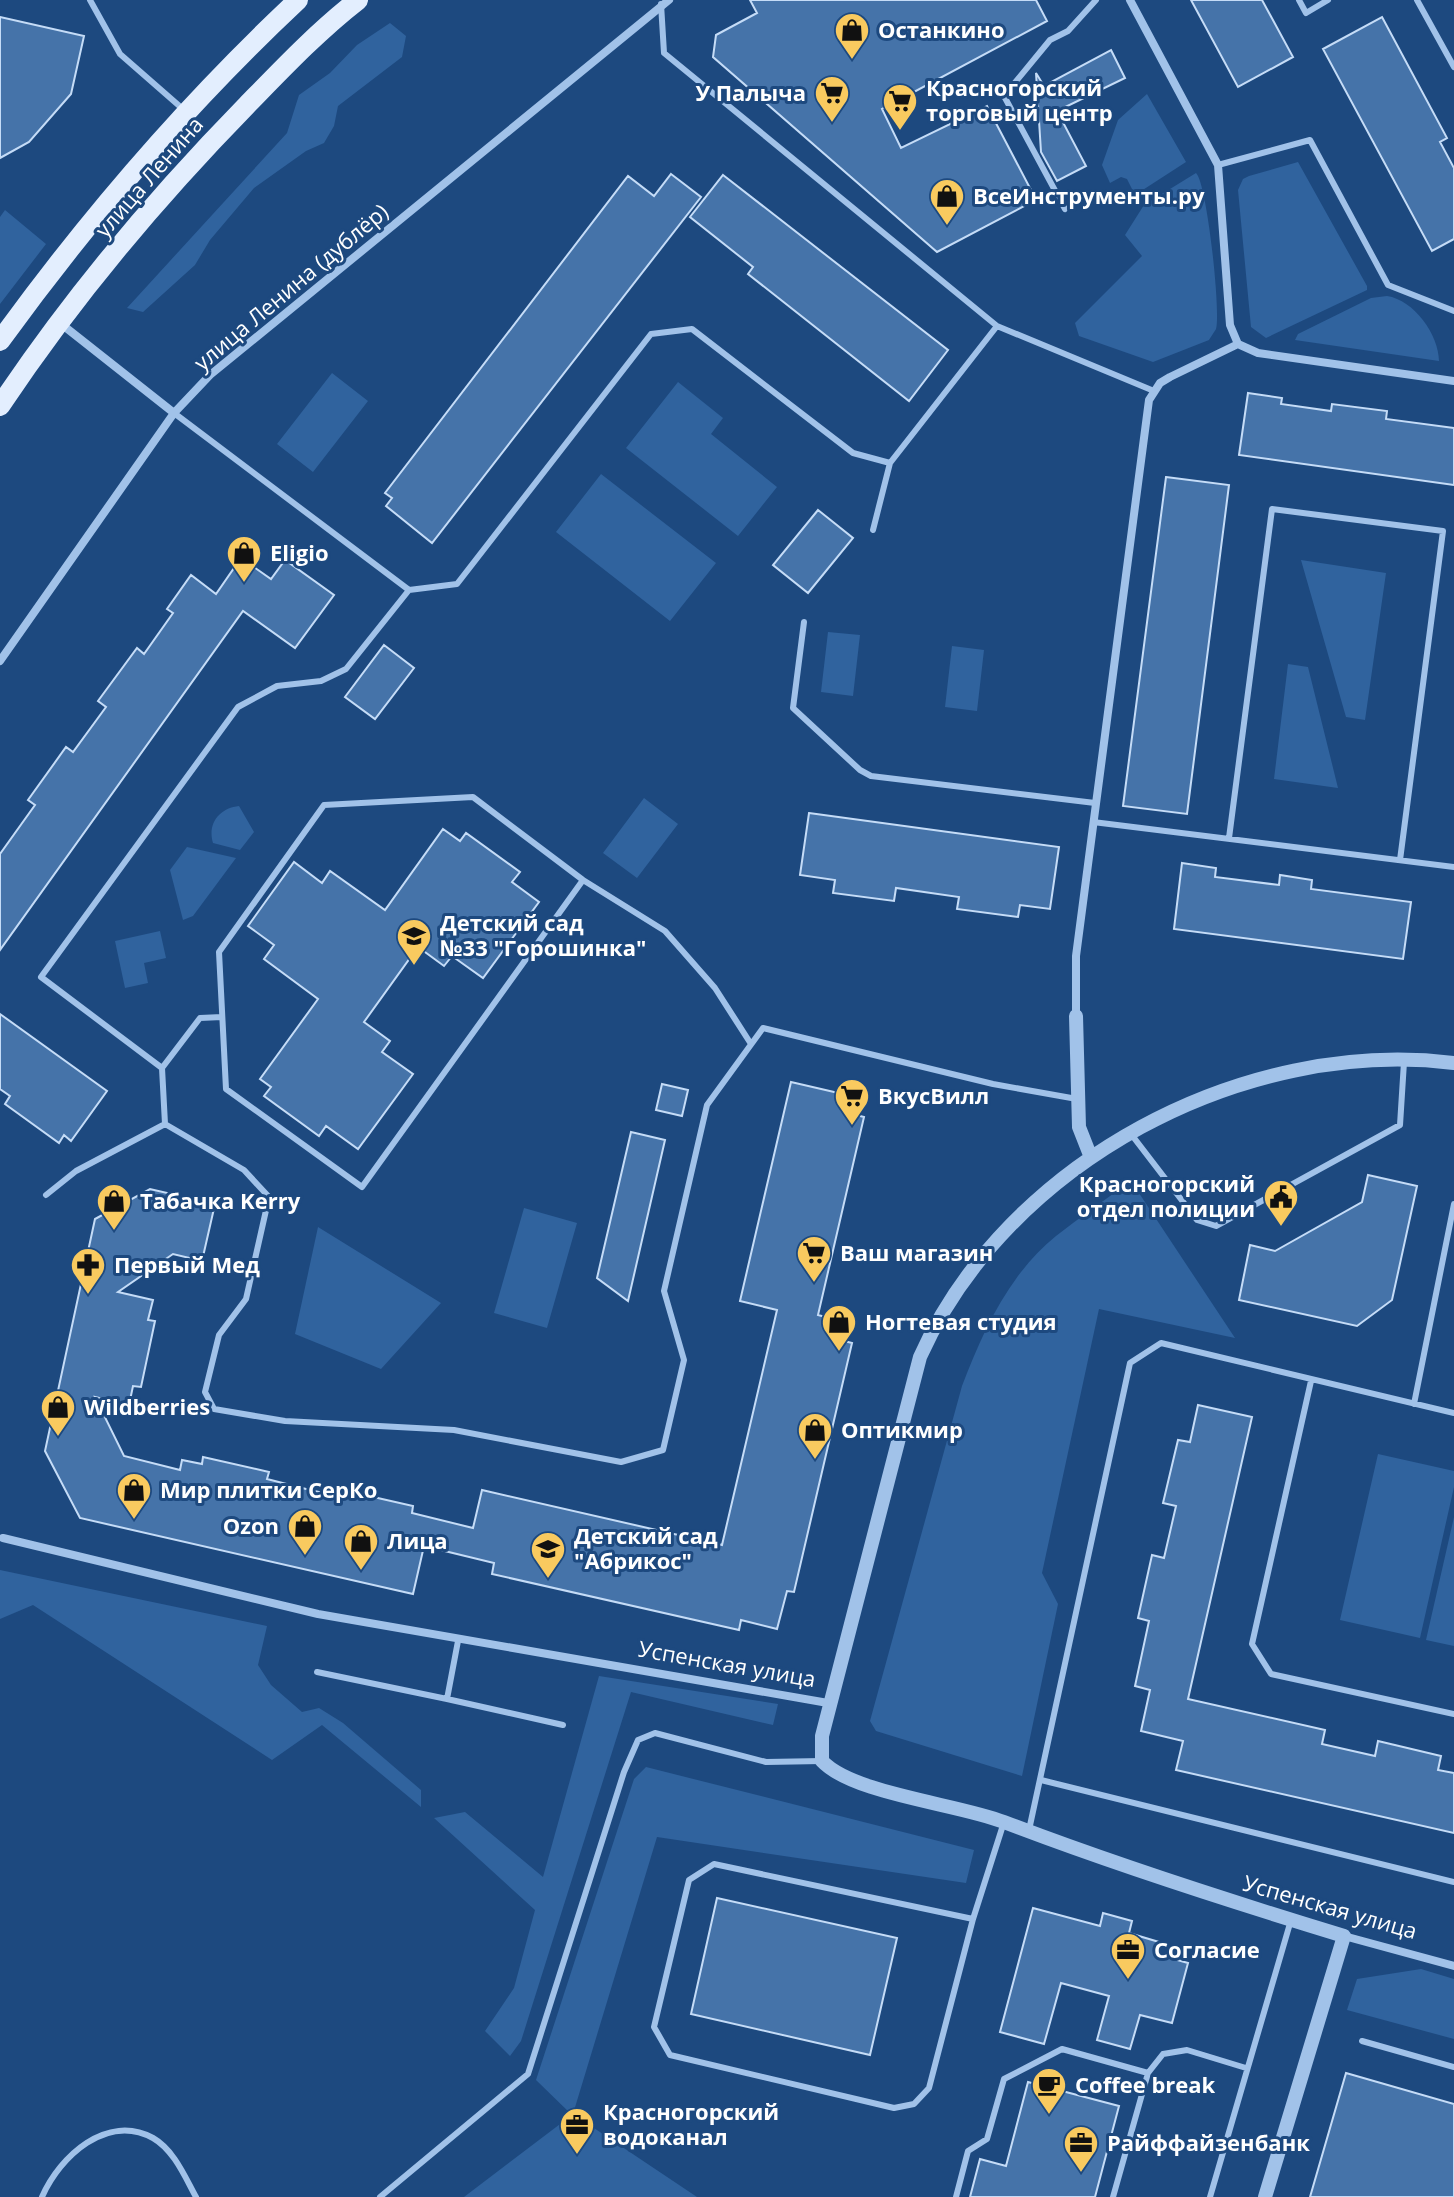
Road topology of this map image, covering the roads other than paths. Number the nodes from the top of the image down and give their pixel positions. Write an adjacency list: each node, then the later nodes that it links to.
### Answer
1 (90, 0): 11 (lane)
2 (298, 0): 11 (main road, улица Ленина)
3 (358, 0): 15 (main road, улица Ленина)
4 (1096, 0): 13 (lane)
5 (1130, 0): 12 (street)
6 (1299, 0): 7 (lane)
7 (1328, 0)
8 (1417, 0): 10 (lane)
9 (665, 2): 16 (lane); 22 (street, улица Ленина (дублёр))
10 (1454, 67)
11 (187, 112): 17 (main road, улица Ленина)
12 (1218, 165): 14 (lane); 18 (street)
13 (1065, 209)
14 (1454, 311)
15 (60, 323): 21 (main road, улица Ленина); 22 (street)
16 (997, 326): 20 (lane); 23 (lane)
17 (0, 341)
18 (1238, 344): 19 (street); 20 (street)
19 (1454, 381)
20 (1154, 391): 28 (street)
21 (0, 406)
22 (174, 413): 25 (lane); 27 (street, улица Ленина (дублёр))
23 (890, 463): 24 (lane); 25 (lane)
24 (873, 530)
25 (409, 590): 39 (lane)
26 (804, 622): 28 (lane)
27 (0, 661)
28 (1095, 803): 29 (street)
29 (1093, 822): 30 (lane); 34 (street)
30 (1229, 838): 31 (lane); 31 (lane)
31 (1400, 860): 32 (lane)
32 (1454, 867)
33 (583, 880): 35 (lane); 35 (lane); 36 (lane)
34 (1076, 1016): 40 (street)
35 (222, 1017): 39 (lane)
36 (751, 1044): 40 (lane); 41 (lane)
37 (1404, 1058): 38 (street); 42 (street); 42 (lane)
38 (1454, 1063)
39 (162, 1068): 41 (lane)
40 (1078, 1099): 43 (street)
41 (165, 1124): 44 (lane)
42 (1130, 1133): 43 (street)
43 (1090, 1155): 54 (street)
44 (46, 1195)
45 (1454, 1204): 46 (lane)
46 (1451, 1243): 48 (lane)
47 (1311, 1381): 48 (lane); 55 (lane); 58 (lane)
48 (1414, 1404): 49 (lane)
49 (1454, 1413)
50 (3, 1538): 51 (street, Успенская улица)
51 (458, 1641): 53 (lane); 54 (street, Успенская улица)
52 (317, 1672): 53 (lane)
53 (447, 1699): 56 (lane)
54 (828, 1703): 57 (street, Успенская улица)
55 (1454, 1714)
56 (563, 1725)
57 (822, 1761): 59 (street, Успенская улица); 72 (lane)
58 (1041, 1780): 60 (lane); 61 (lane)
59 (1004, 1822): 60 (street, Успенская улица); 62 (lane)
60 (1028, 1833): 63 (street, Успенская улица)
61 (1454, 1882)
62 (973, 1919): 62 (lane)
63 (1291, 1920): 64 (street, Успенская улица); 68 (lane)
64 (1344, 1936): 65 (street, Успенская улица); 76 (street)
65 (1454, 1966)
66 (1362, 2041): 67 (lane)
67 (1454, 2067)
68 (1246, 2068): 69 (lane); 75 (lane)
69 (1148, 2073): 73 (lane); 74 (lane)
70 (42, 2197): 71 (lane)
71 (196, 2197)
72 (380, 2197)
73 (956, 2197)
74 (1113, 2197)
75 (1210, 2197)
76 (1265, 2197)

